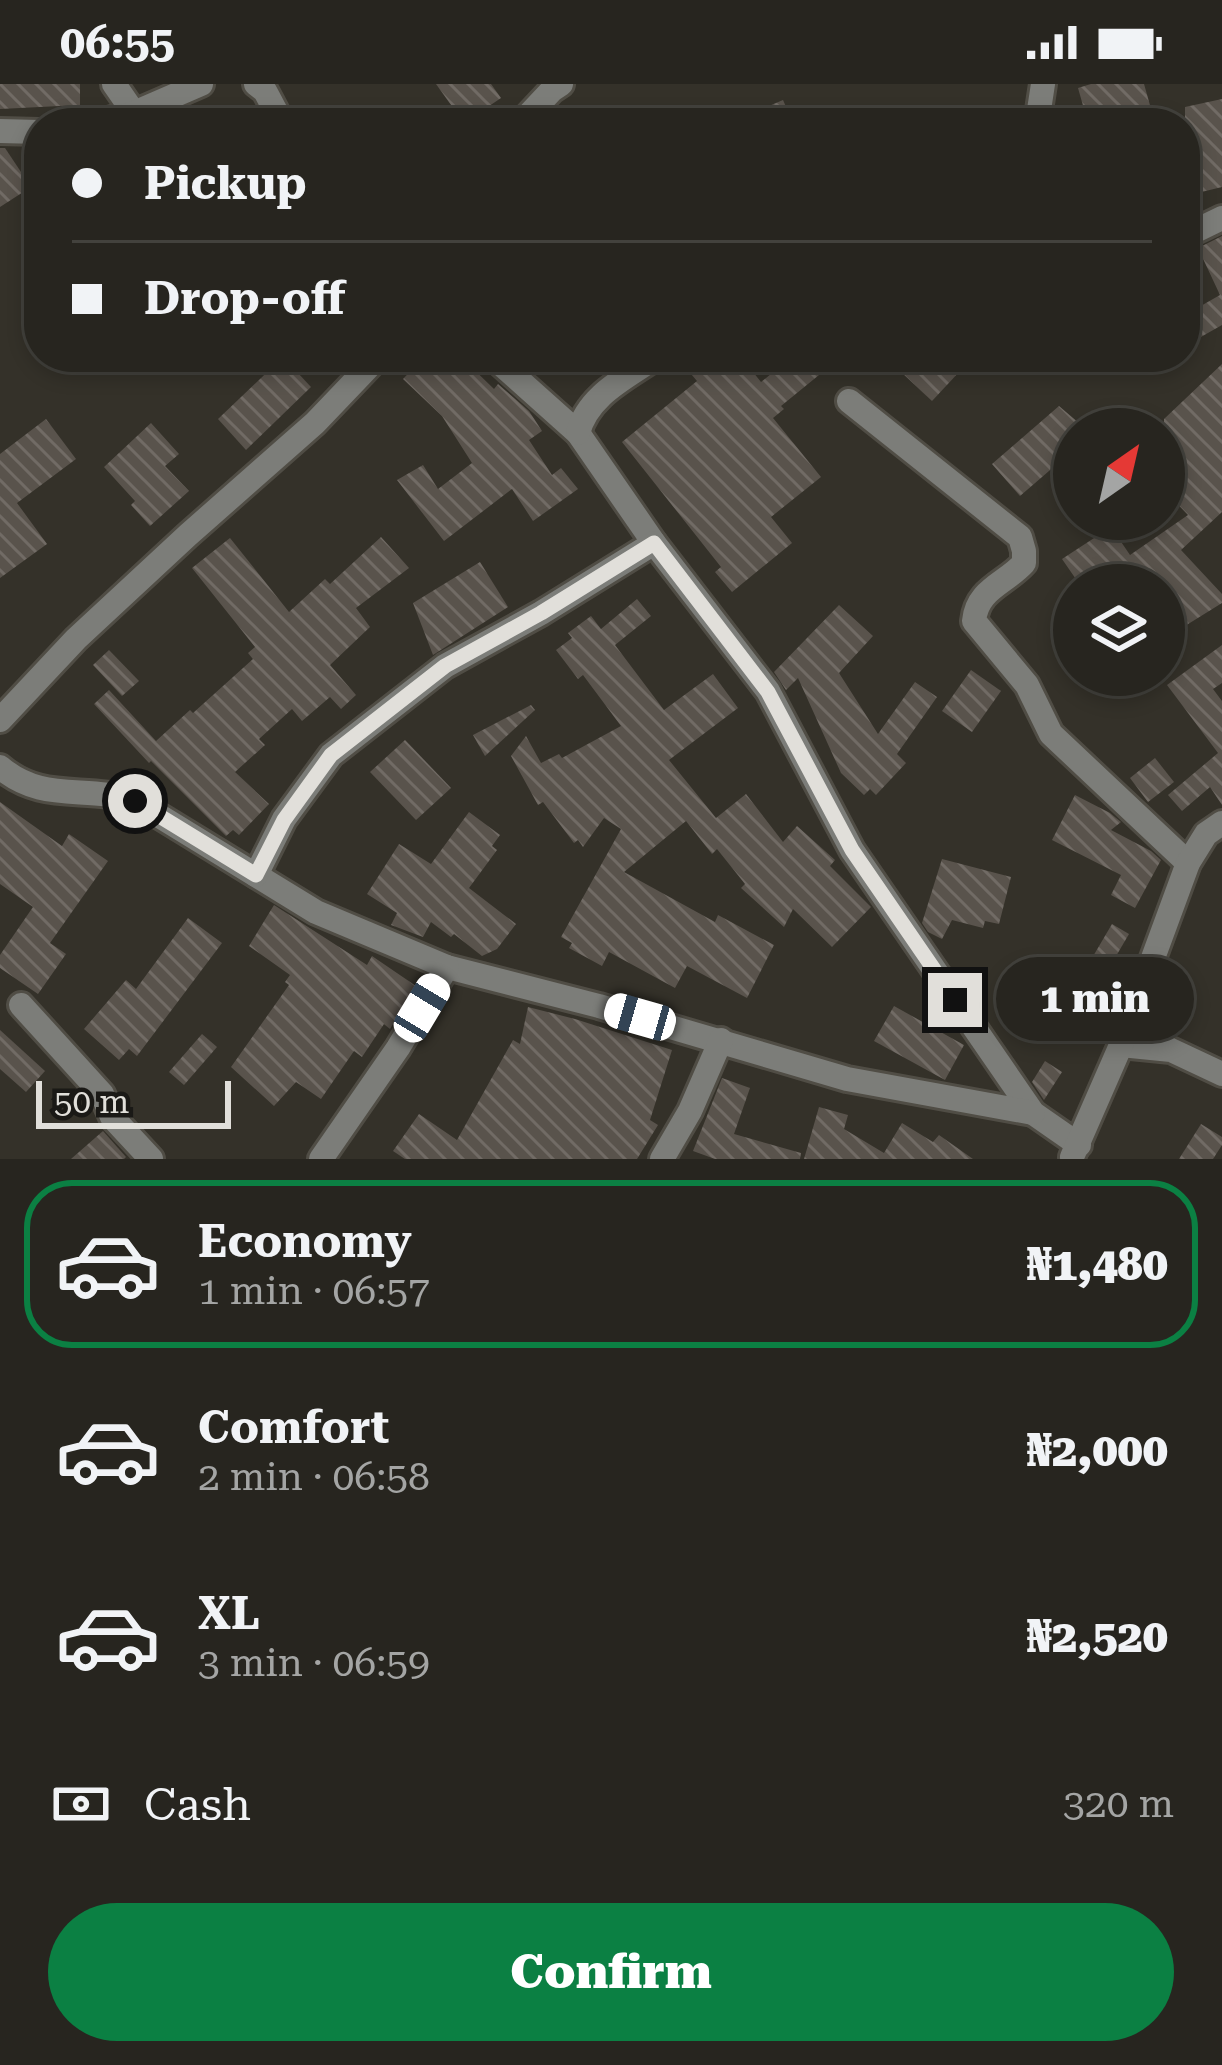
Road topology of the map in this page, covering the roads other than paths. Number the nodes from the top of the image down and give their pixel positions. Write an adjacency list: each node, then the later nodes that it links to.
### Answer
1 (201, 84): 4 (street)
2 (256, 84): 5 (street)
3 (561, 84): 6 (street)
4 (146, 108)
5 (274, 108)
6 (535, 108)
7 (364, 372): 13 (street)
8 (510, 372): 11 (street)
9 (635, 372): 11 (street)
10 (849, 401): 16 (street)
11 (578, 433): 12 (street)
12 (654, 543): 17 (street); 23 (street)
13 (0, 720)
14 (0, 767): 17 (street)
15 (1222, 823): 16 (street)
16 (1187, 863): 21 (street)
17 (256, 875): 18 (street)
18 (447, 967): 20 (street); 26 (street)
19 (21, 1005): 25 (street)
20 (721, 1040): 23 (street); 27 (street)
21 (1121, 1045): 22 (street); 24 (street)
22 (1222, 1073)
23 (1033, 1113): 24 (street)
24 (1075, 1152)
25 (151, 1159)
26 (321, 1159)
27 (662, 1159)

